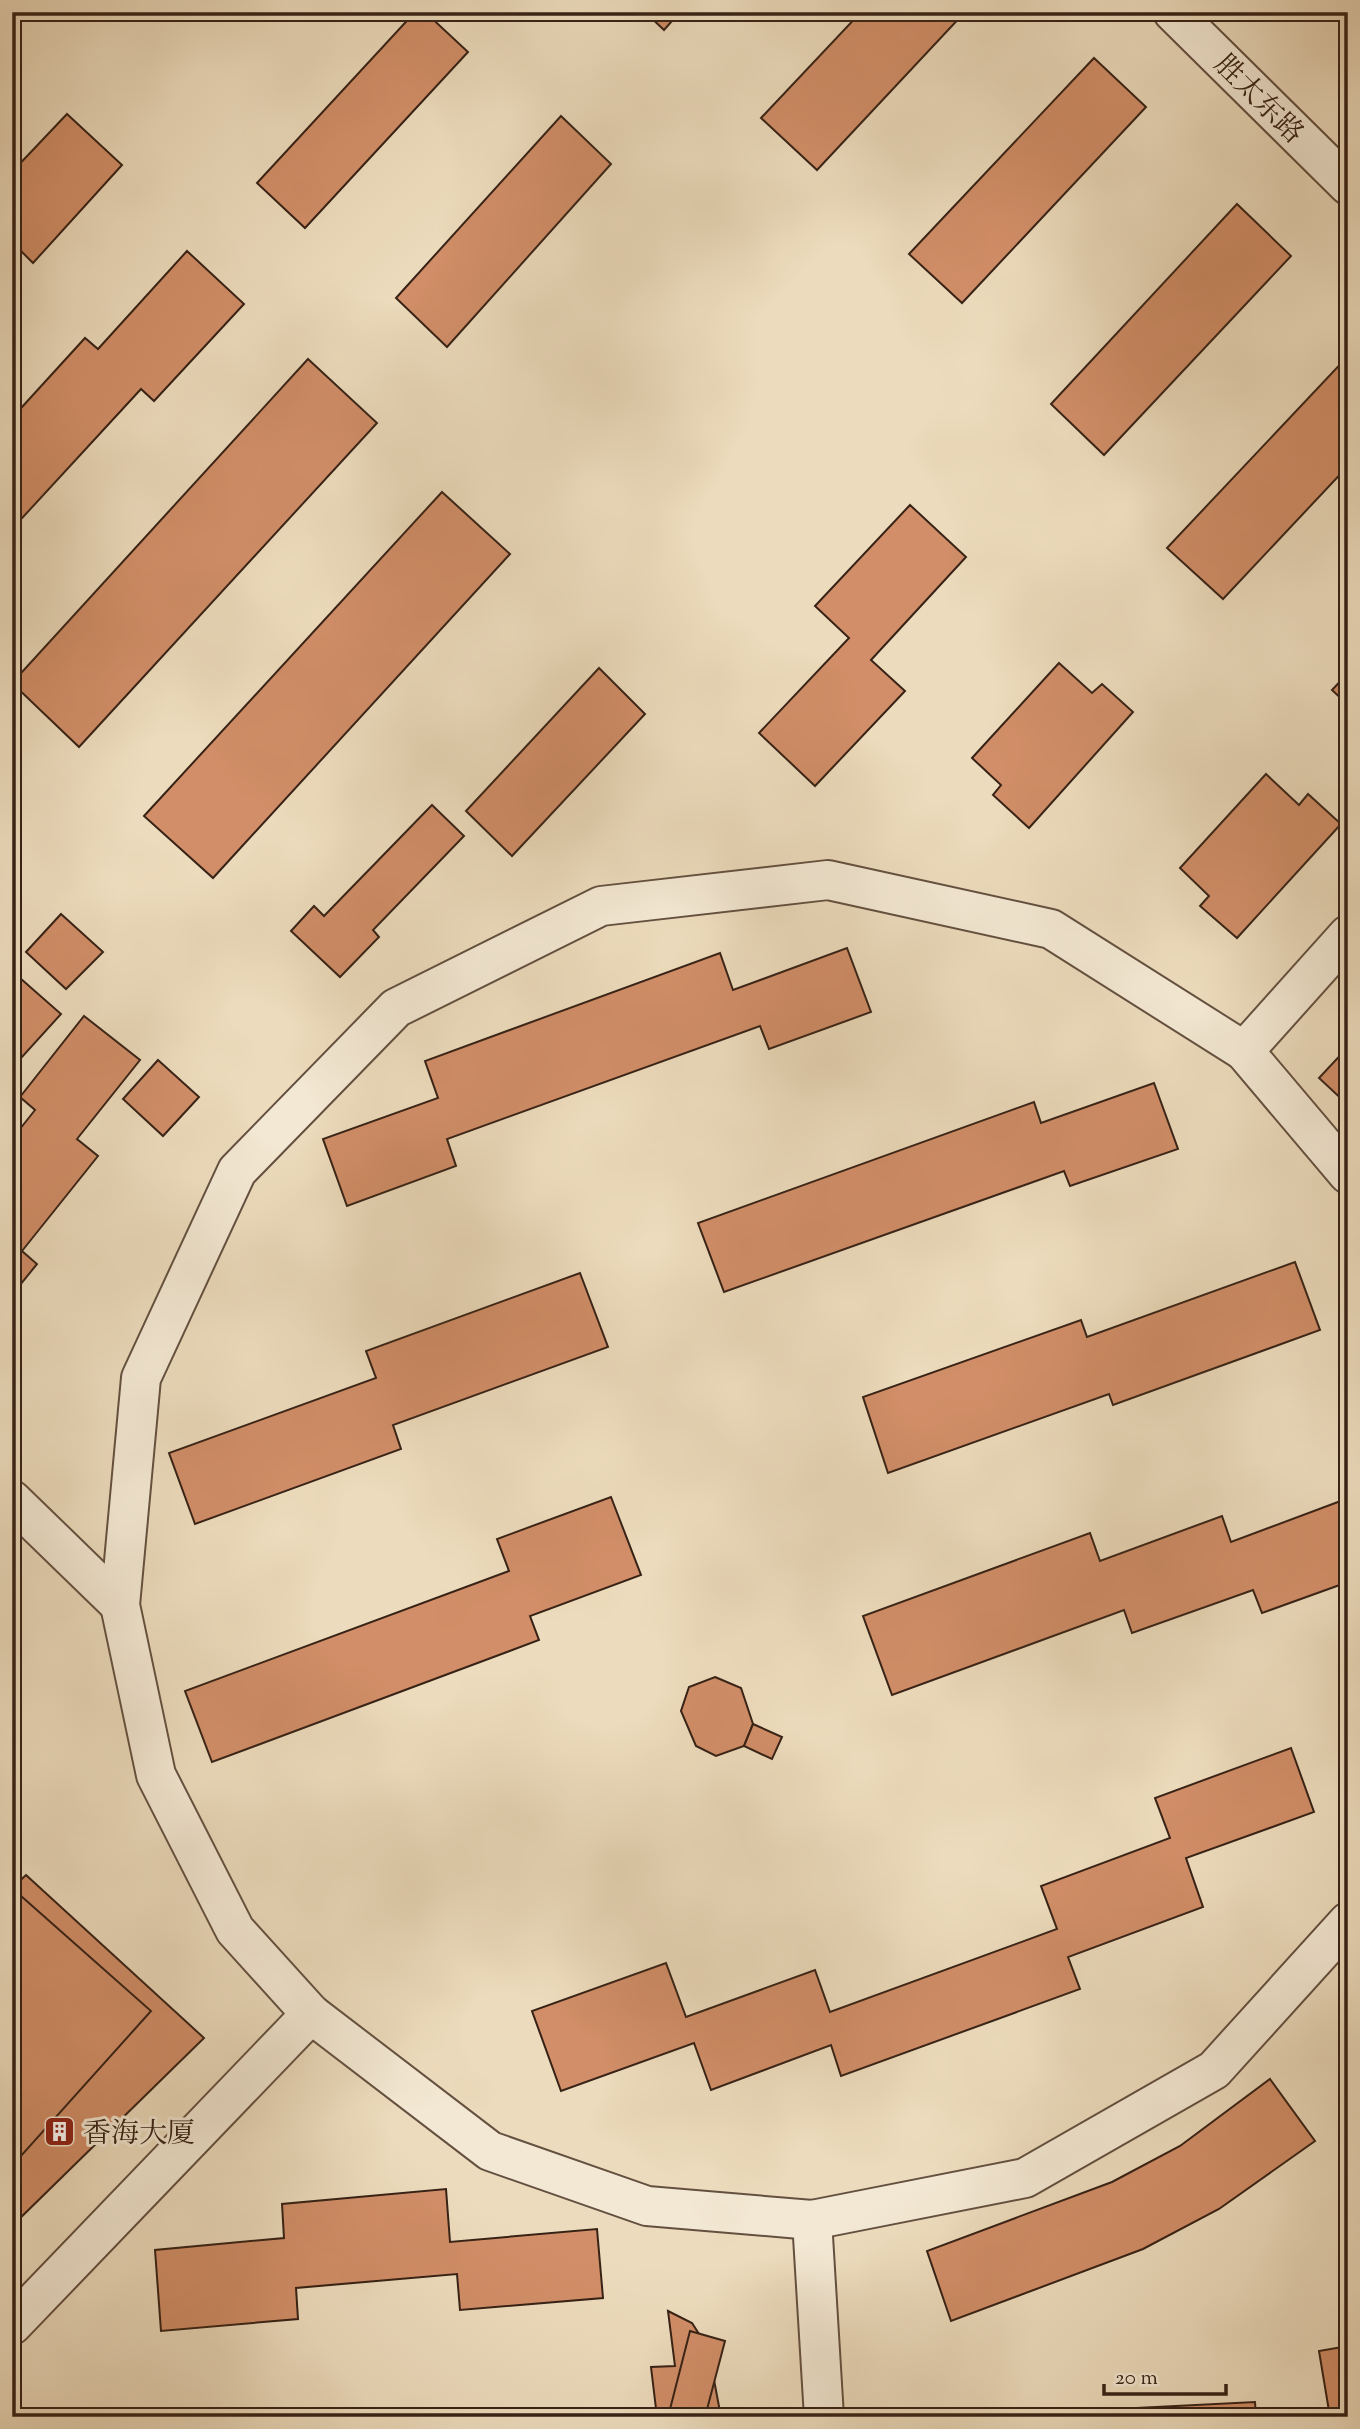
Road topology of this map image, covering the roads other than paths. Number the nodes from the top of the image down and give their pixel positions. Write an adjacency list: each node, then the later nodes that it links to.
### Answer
1 (1173, 12): 2 (street, 胜太东路)
2 (1348, 185)
3 (1348, 935): 4 (street)
4 (1244, 1051): 5 (street); 7 (street)
5 (1348, 1174)
6 (12, 1500): 7 (street)
7 (120, 1605): 9 (street)
8 (1348, 1922): 10 (street)
9 (311, 2014): 10 (street); 11 (street)
10 (812, 2220): 12 (street)
11 (12, 2325)
12 (824, 2417)

